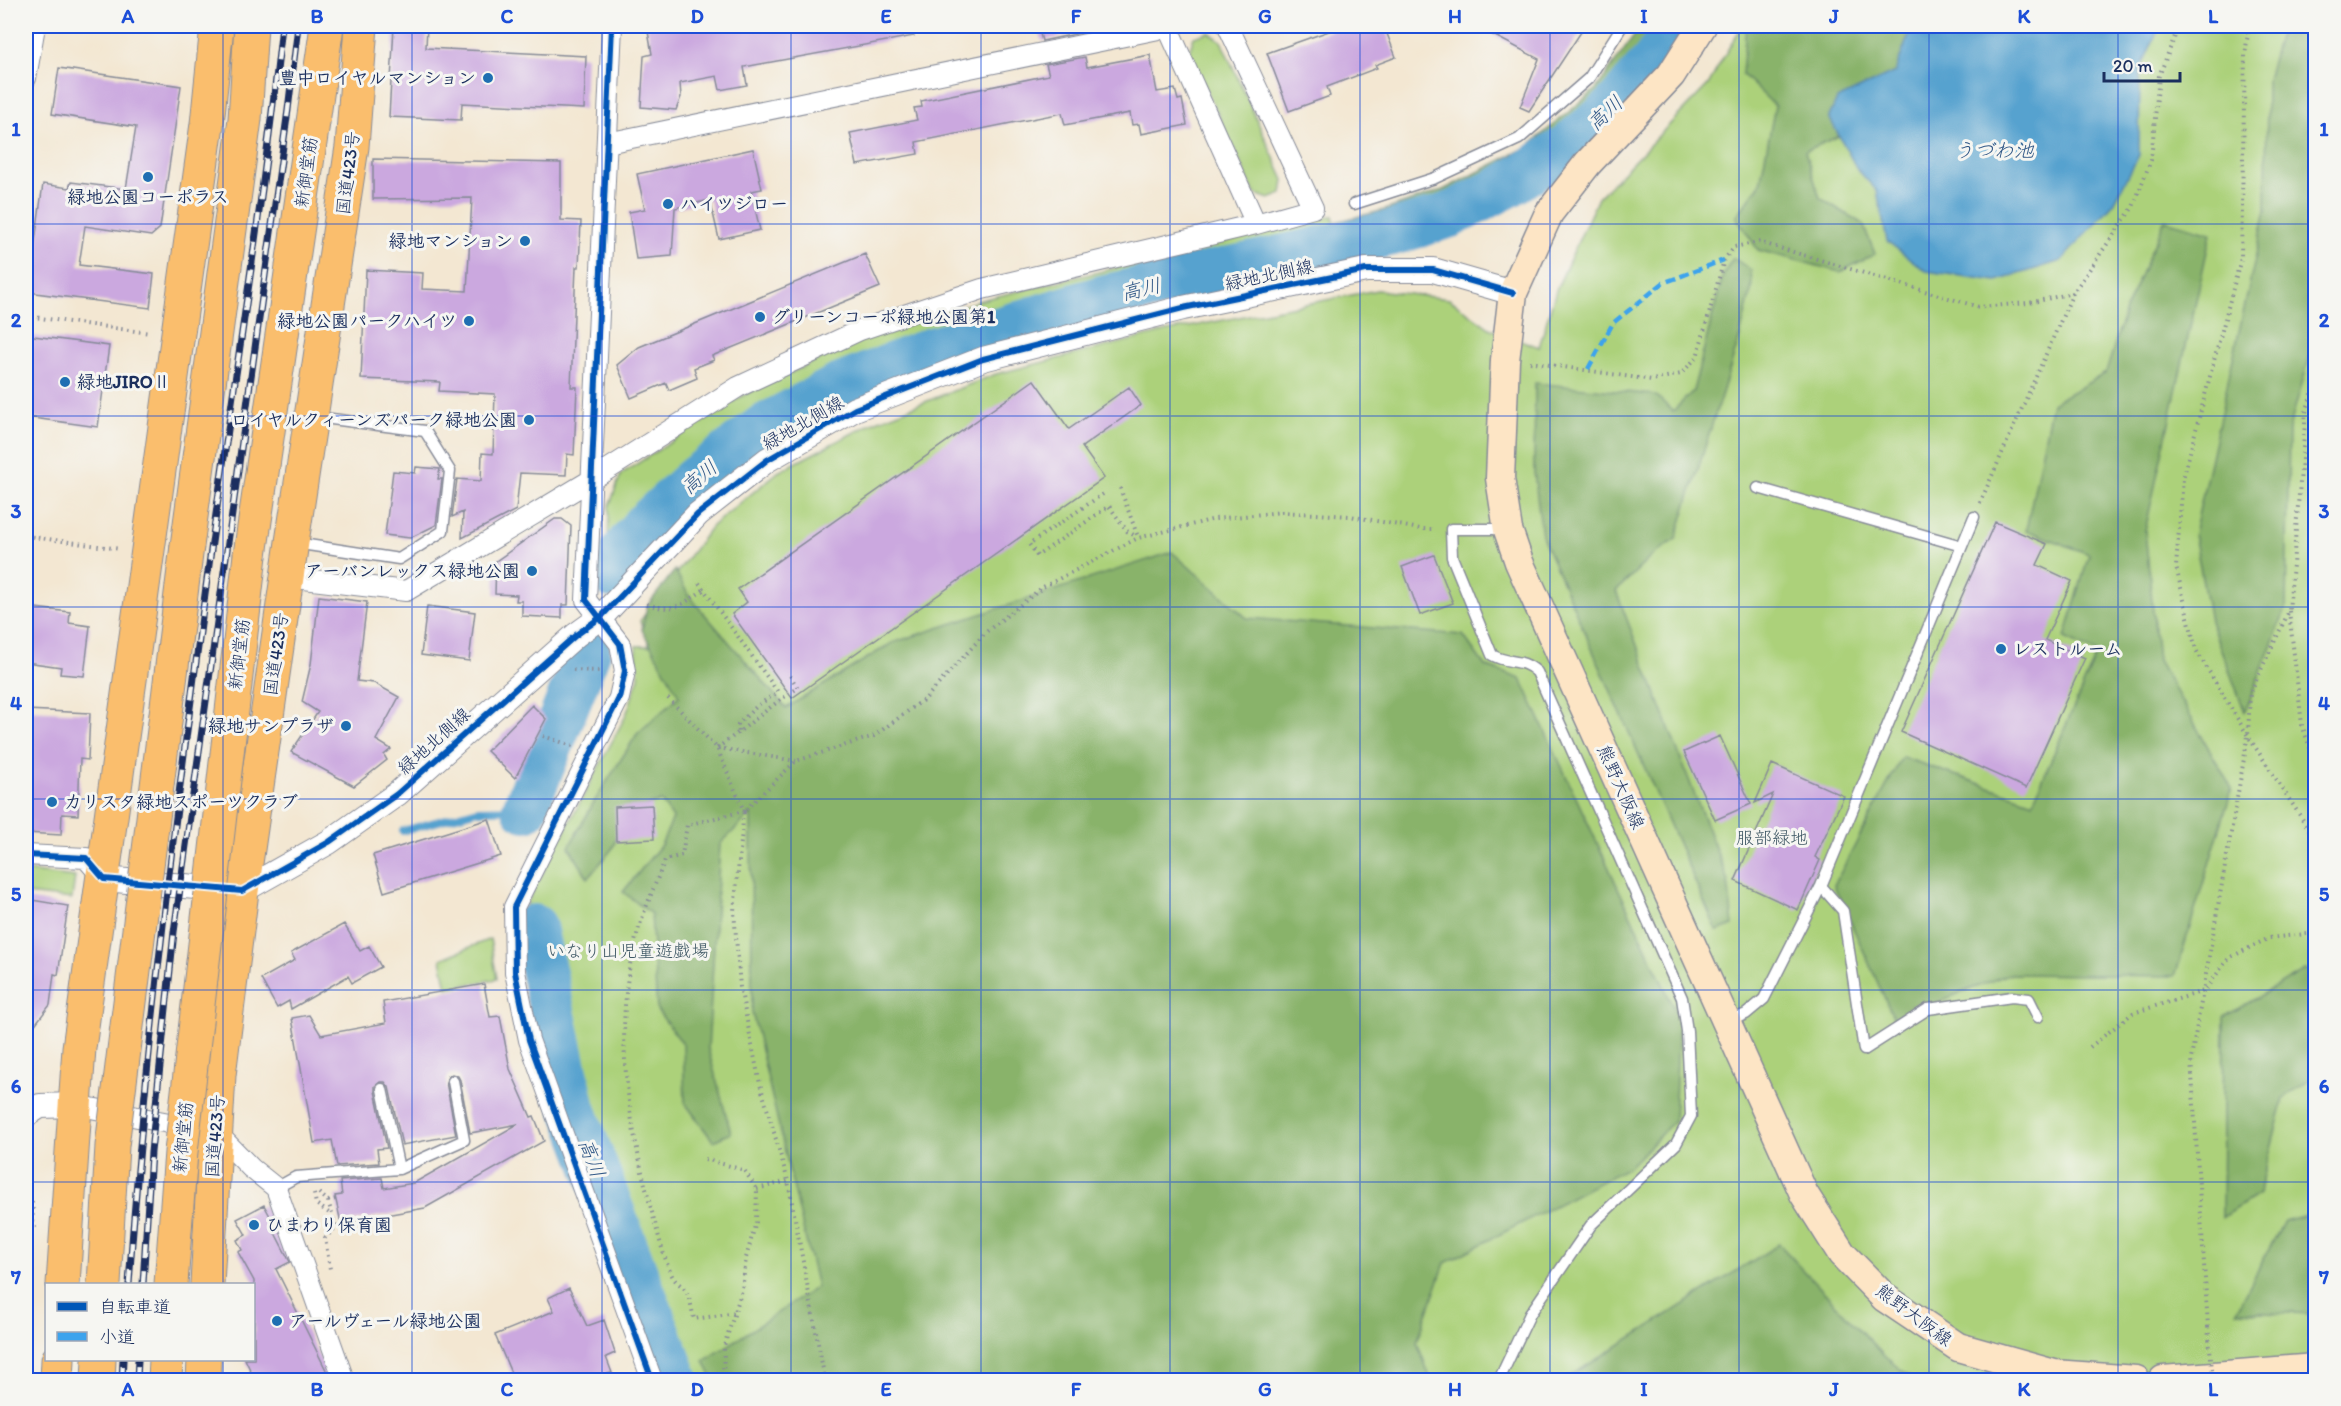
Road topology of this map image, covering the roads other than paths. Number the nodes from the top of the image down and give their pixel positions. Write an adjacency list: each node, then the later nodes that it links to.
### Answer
1 (35, 26): 11 (street)
2 (216, 26): 26 (highway)
3 (251, 26): 39 (highway, bridge)
4 (327, 26): 40 (highway, 新御堂筋, bridge)
5 (361, 26): 16 (highway, 国道423号)
6 (612, 26): 12 (street)
7 (1169, 26): 12 (street); 14 (street)
8 (1228, 26): 14 (street)
9 (1622, 26): 13 (lane)
10 (1702, 26): 15 (main road, 熊野大阪線)
11 (26, 78)
12 (608, 142): 17 (street)
13 (1354, 204)
14 (1256, 225): 17 (street)
15 (1513, 293): 20 (main road, 熊野大阪線); 24 (street, 緑地北側線)
16 (312, 416): 21 (highway, 国道423号); 21 (lane)
17 (591, 480): 23 (street); 24 (street)
18 (1758, 488): 22 (lane)
19 (1974, 517): 22 (lane)
20 (1508, 530): 30 (main road, 熊野大阪線); 53 (lane)
21 (292, 542): 23 (highway, 国道423号)
22 (1962, 546): 27 (lane)
23 (287, 577): 28 (highway, 国道423号)
24 (601, 617): 28 (street, 緑地北側線); 52 (street)
25 (26, 855): 26 (street)
26 (104, 879): 28 (street); 33 (highway)
27 (1821, 886): 29 (lane); 30 (lane)
28 (242, 891): 35 (highway, 国道423号)
29 (2038, 1017)
30 (1727, 1022): 54 (main road, 熊野大阪線)
31 (453, 1080): 36 (lane)
32 (382, 1089): 36 (lane)
33 (75, 1105): 34 (street); 35 (street); 38 (highway)
34 (26, 1115)
35 (216, 1132): 37 (street); 41 (highway, 国道423号)
36 (399, 1169): 37 (lane)
37 (276, 1188): 51 (street)
38 (63, 1283)
39 (104, 1283)
40 (171, 1283)
41 (207, 1283)
42 (58, 1361): 47 (highway)
43 (99, 1361): 48 (highway)
44 (166, 1361): 49 (highway)
45 (204, 1361): 50 (highway)
46 (2316, 1368): 55 (main road)
47 (57, 1380)
48 (98, 1380)
49 (165, 1380)
50 (203, 1380)
51 (344, 1380)
52 (652, 1380)
53 (1499, 1380)
54 (2136, 1380)
55 (2163, 1380)

